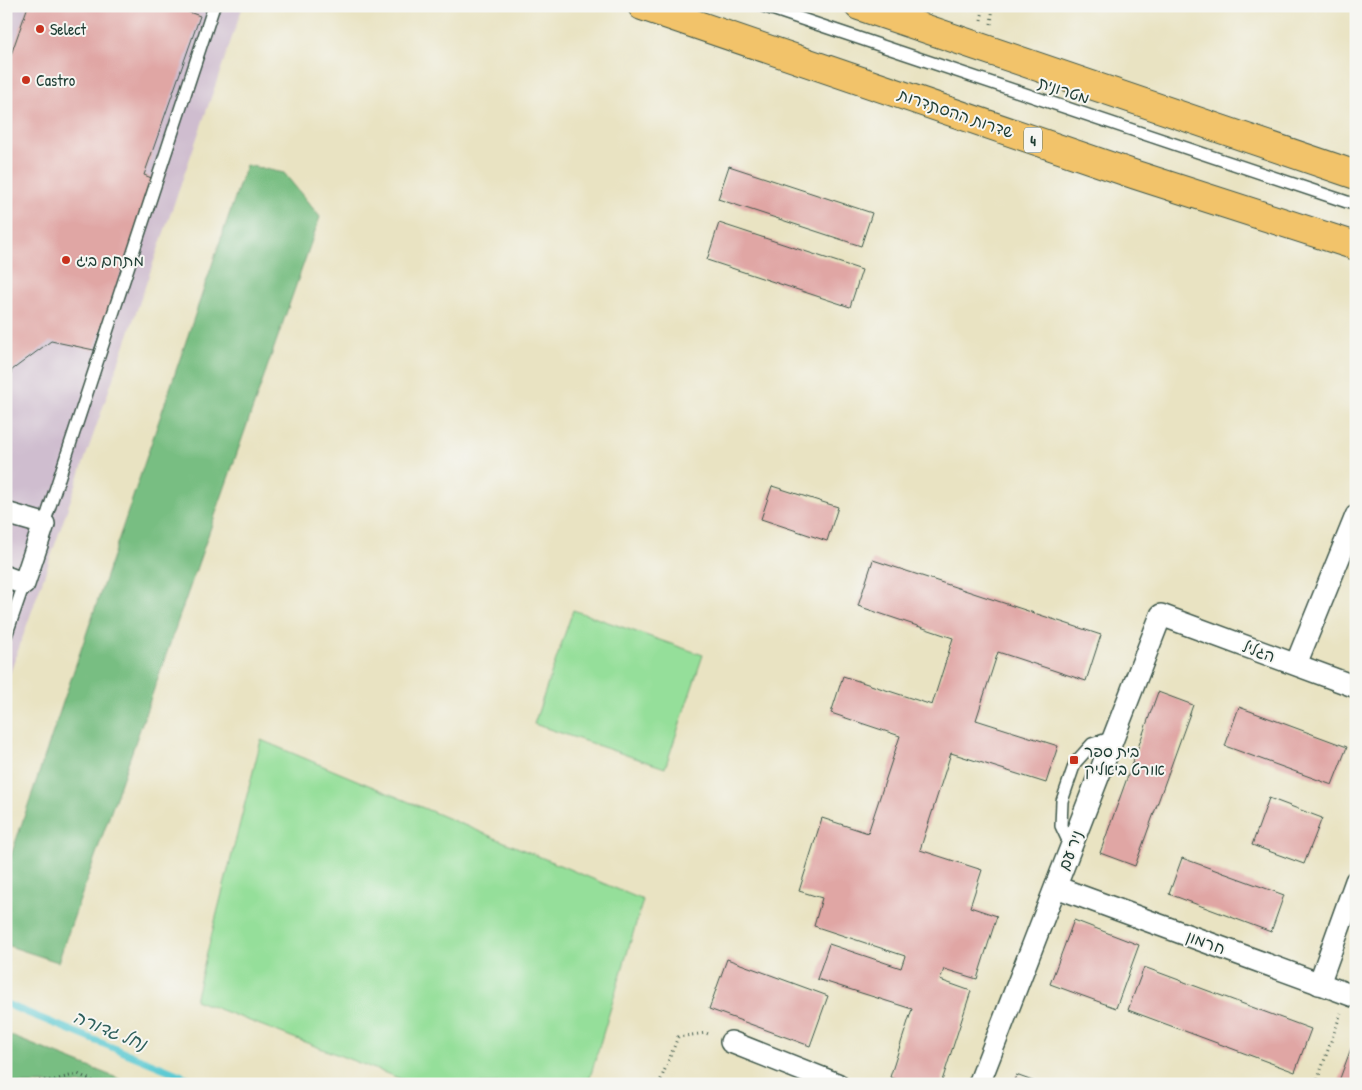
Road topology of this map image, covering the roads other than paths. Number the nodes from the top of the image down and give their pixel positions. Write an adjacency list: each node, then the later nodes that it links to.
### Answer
1 (214, 6): 10 (lane)
2 (642, 6): 7 (highway, שדרות ההסתדרות / 4)
3 (763, 6): 6 (lane, מטרונית)
4 (859, 6): 5 (highway)
5 (1356, 175)
6 (1356, 205)
7 (1356, 246)
8 (6, 513): 10 (street)
9 (1356, 516): 14 (street)
10 (44, 524): 11 (street)
11 (15, 580): 13 (lane)
12 (1161, 615): 14 (street, הגליל); 17 (street, ניר עם)
13 (6, 636)
14 (1296, 664): 15 (street, הגליל)
15 (1356, 687)
16 (1356, 881): 18 (street)
17 (1056, 887): 18 (street, חרמון); 22 (street, ניר עם)
18 (1319, 984): 19 (street, חרמון)
19 (1352, 995)
20 (731, 1042): 21 (street)
21 (837, 1084)
22 (979, 1084)

